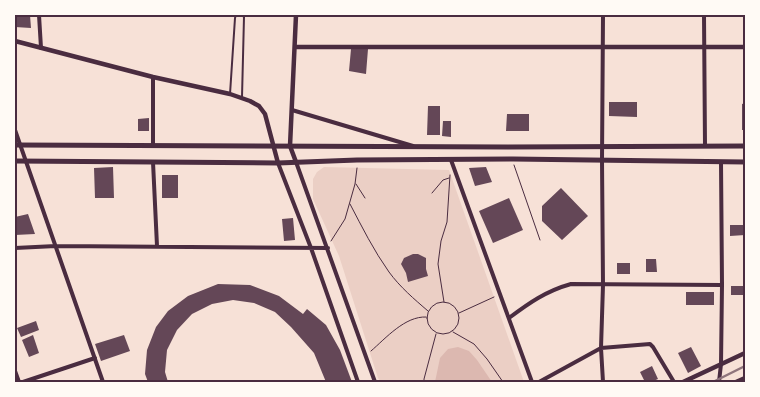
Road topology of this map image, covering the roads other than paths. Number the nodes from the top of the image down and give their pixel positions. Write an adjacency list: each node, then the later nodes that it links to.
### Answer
1 (39, 15): 10 (street)
2 (236, 15): 14 (lane)
3 (242, 15): 15 (lane)
4 (296, 15): 8 (street)
5 (603, 15): 9 (street)
6 (704, 15): 11 (street)
7 (15, 41): 10 (street)
8 (295, 47): 9 (street); 16 (street)
9 (603, 47): 11 (street); 25 (street)
10 (41, 48): 13 (street)
11 (704, 48): 12 (street); 23 (street)
12 (745, 48)
13 (153, 77): 14 (street); 19 (street)
14 (230, 94): 15 (street)
15 (242, 98): 20 (street)
16 (292, 110): 21 (street); 22 (street)
17 (15, 130): 18 (street)
18 (18, 145): 19 (main road); 29 (street)
19 (153, 145): 20 (main road)
20 (274, 146): 21 (main road); 34 (street)
21 (290, 146): 22 (main road); 31 (street)
22 (415, 146): 25 (main road)
23 (706, 146): 24 (main road); 25 (main road)
24 (745, 146)
25 (602, 147): 27 (street)
26 (451, 160): 27 (main road); 31 (main road); 42 (street)
27 (602, 160): 32 (main road); 40 (street)
28 (15, 161): 29 (main road)
29 (26, 161): 30 (main road); 35 (street)
30 (153, 162): 34 (main road); 36 (street)
31 (296, 162): 34 (main road); 37 (street)
32 (721, 162): 33 (main road); 41 (street)
33 (745, 162)
34 (278, 163): 39 (street)
35 (56, 246): 36 (street); 38 (street); 45 (street)
36 (157, 246): 39 (street)
37 (327, 247): 39 (street); 53 (street)
38 (15, 248)
39 (311, 248): 52 (street)
40 (603, 285): 41 (street); 42 (street); 43 (street)
41 (722, 285): 46 (street)
42 (508, 318): 54 (street)
43 (601, 348): 55 (street); 56 (street); 57 (street)
44 (745, 353): 46 (street)
45 (95, 358): 50 (street); 51 (street)
46 (721, 364): 58 (street); 59 (street)
47 (15, 371): 49 (street)
48 (745, 378): 60 (street)
49 (19, 382)
50 (23, 382)
51 (103, 382)
52 (358, 382)
53 (375, 382)
54 (532, 382)
55 (540, 382)
56 (603, 382)
57 (674, 382)
58 (683, 382)
59 (719, 382)
60 (736, 382)

